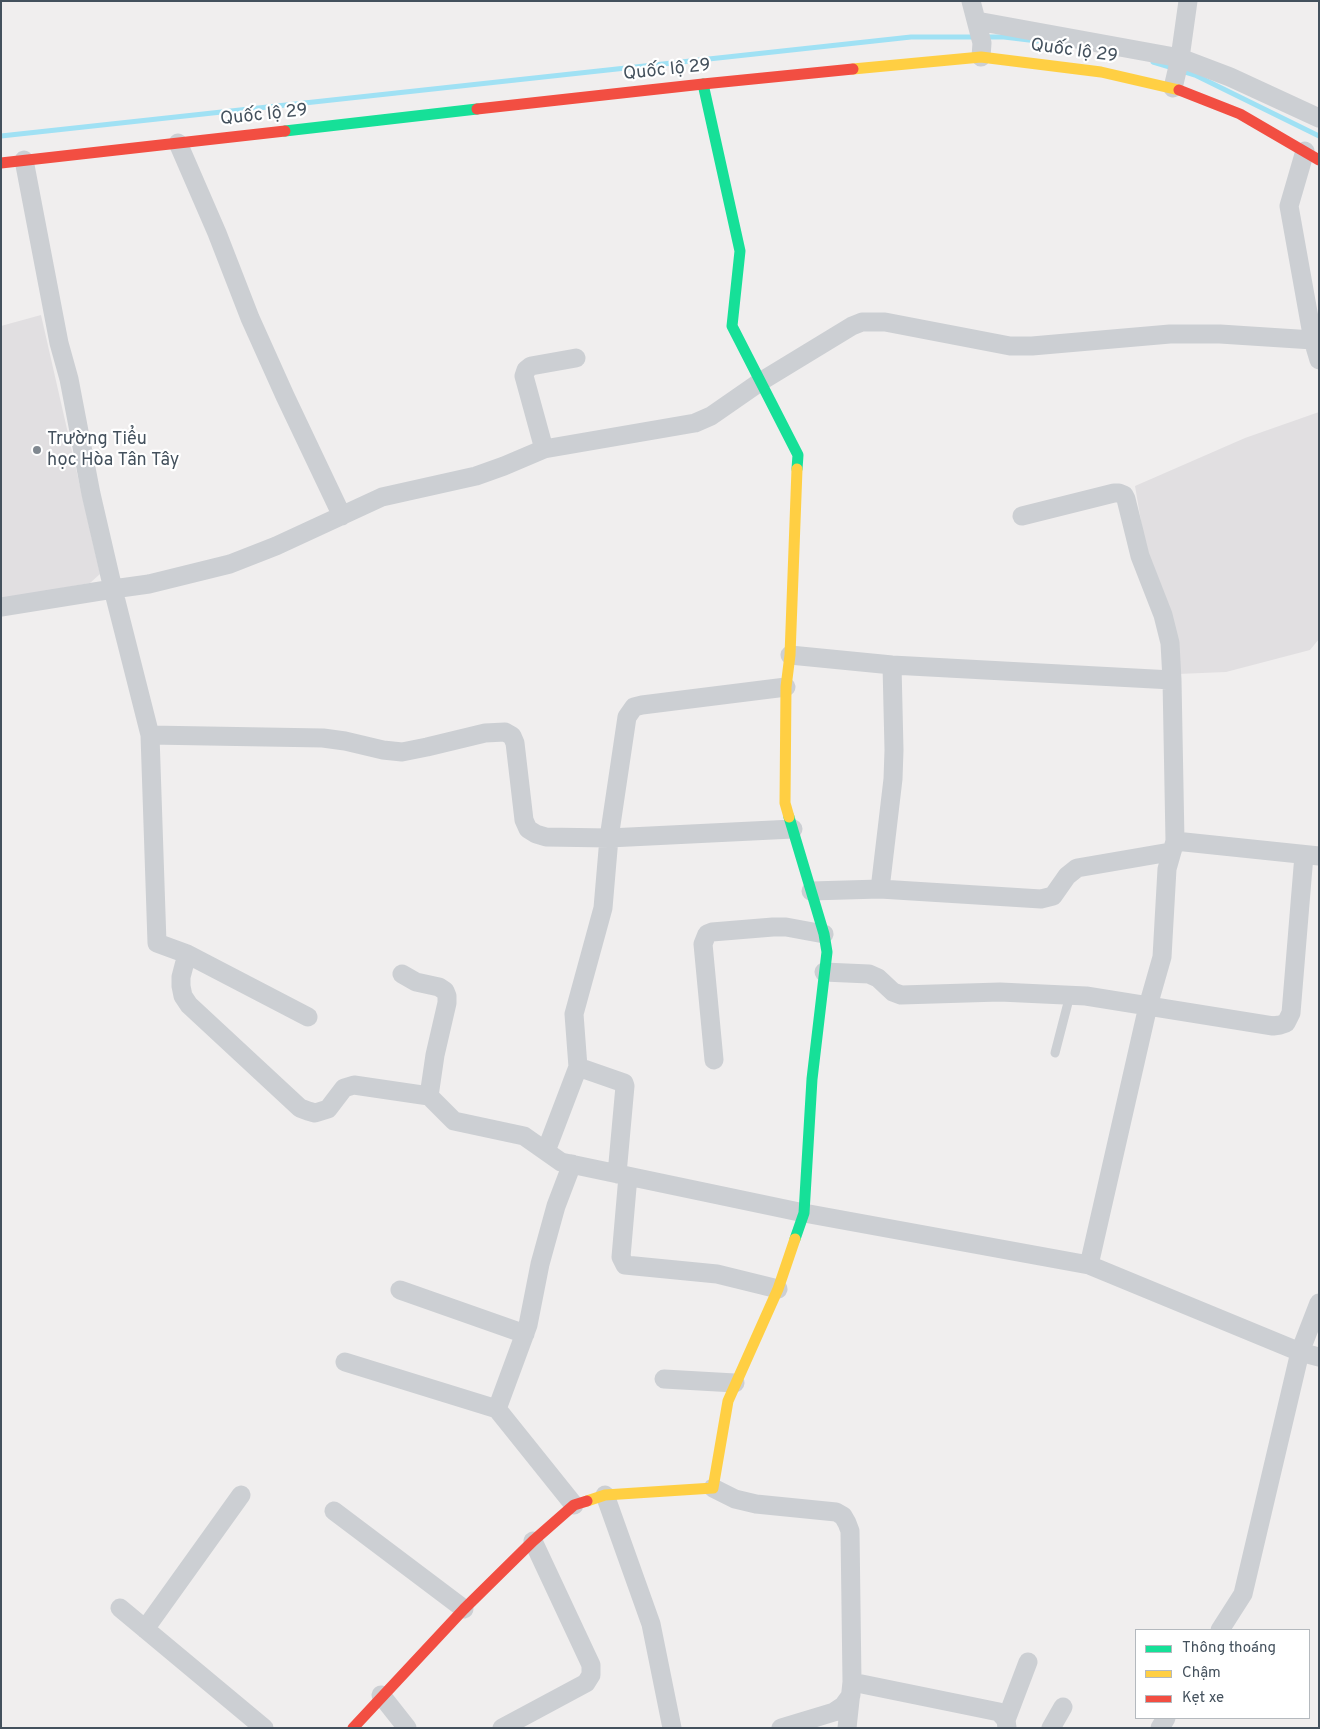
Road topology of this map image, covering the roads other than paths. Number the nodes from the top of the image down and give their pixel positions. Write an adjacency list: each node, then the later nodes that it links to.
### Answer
1 (971, 1): 3 (street)
2 (1188, 1): 5 (street)
3 (977, 20): 4 (street); 5 (street)
4 (981, 50): 5 (main road, Quốc lộ 29); 6 (main road, Quốc lộ 29)
5 (1176, 74): 7 (street); 9 (main road, Quốc lộ 29)
6 (703, 84): 8 (main road, Quốc lộ 29); 15 (main road)
7 (1319, 118)
8 (178, 143): 10 (main road, Quốc lộ 29); 17 (street)
9 (1312, 156): 12 (street)
10 (24, 160): 11 (main road, Quốc lộ 29); 19 (street)
11 (1, 163)
12 (1316, 339): 14 (street); 15 (street)
13 (576, 358): 16 (street)
14 (1319, 360)
15 (760, 382): 16 (street); 21 (main road)
16 (544, 449): 17 (street)
17 (342, 516): 19 (street)
18 (1022, 516): 23 (street)
19 (113, 590): 20 (street); 25 (street)
20 (1, 608)
21 (790, 655): 22 (street); 24 (main road)
22 (892, 666): 23 (street); 30 (street)
23 (1172, 680): 28 (street)
24 (786, 687): 26 (main road); 27 (street)
25 (150, 735): 27 (street); 33 (street)
26 (793, 829): 27 (street); 31 (main road)
27 (609, 838): 41 (street)
28 (1173, 847): 29 (street); 30 (street); 37 (street)
29 (1311, 856): 37 (street)
30 (880, 889): 31 (street)
31 (811, 891): 32 (main road)
32 (824, 934): 34 (main road); 40 (street)
33 (187, 954): 38 (street); 42 (street)
34 (824, 972): 36 (street); 46 (main road)
35 (402, 974): 42 (street)
36 (1070, 995): 37 (street); 39 (lane)
37 (1148, 1006): 47 (street)
38 (308, 1017)
39 (1055, 1053)
40 (714, 1060)
41 (578, 1067): 43 (street); 45 (street)
42 (429, 1096): 43 (street)
43 (546, 1151): 44 (street)
44 (572, 1164): 45 (street); 51 (street)
45 (623, 1175): 46 (street); 48 (street)
46 (804, 1213): 47 (street); 48 (main road)
47 (1089, 1265): 52 (street)
48 (778, 1289): 56 (main road)
49 (400, 1290): 51 (street)
50 (1319, 1303): 52 (street)
51 (525, 1334): 57 (street)
52 (1300, 1352): 53 (street); 67 (street)
53 (1319, 1356)
54 (345, 1362): 57 (street)
55 (664, 1379): 56 (street)
56 (735, 1383): 58 (main road)
57 (498, 1410): 61 (street)
58 (713, 1488): 60 (main road); 69 (street)
59 (241, 1495): 66 (street)
60 (605, 1495): 61 (main road); 77 (street)
61 (574, 1505): 63 (main road)
62 (334, 1511): 65 (street)
63 (533, 1541): 65 (main road); 76 (street)
64 (120, 1608): 66 (street)
65 (464, 1609): 70 (main road)
66 (145, 1629): 73 (street)
67 (1221, 1629)
68 (1028, 1662): 72 (street)
69 (852, 1689): 72 (street); 78 (street); 79 (street)
70 (381, 1696): 74 (main road); 75 (street)
71 (1063, 1707): 80 (street)
72 (1008, 1725)
73 (264, 1728)
74 (353, 1728)
75 (407, 1728)
76 (502, 1728)
77 (672, 1728)
78 (781, 1728)
79 (847, 1728)
80 (1050, 1728)

